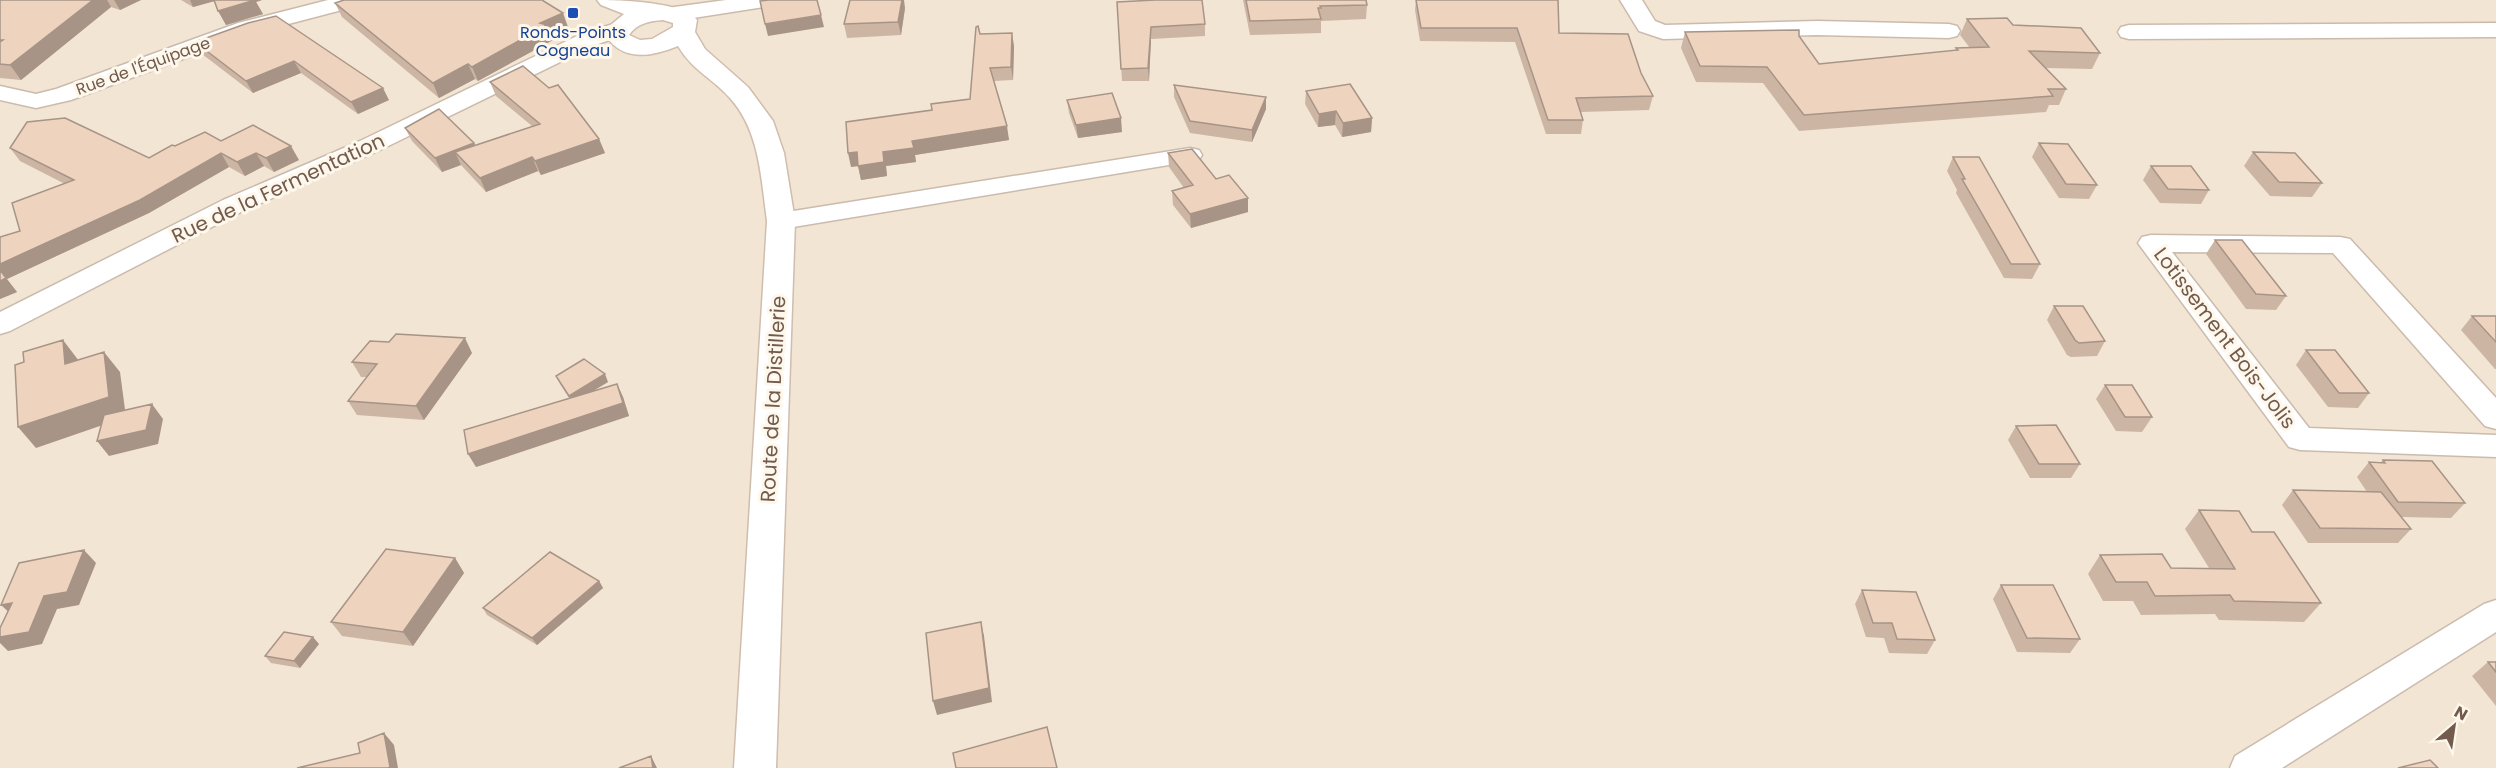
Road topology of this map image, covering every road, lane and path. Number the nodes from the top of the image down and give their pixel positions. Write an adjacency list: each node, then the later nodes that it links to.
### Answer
1 (352, 0): 9 (street, Rue de l'Équipage)
2 (770, 0): 5 (street)
3 (1631, 0): 7 (street)
4 (625, 25): 5 (street); 5 (street, Route de la Distillerie); 12 (street, Rue de la Fermentation)
5 (681, 29): 11 (street, Route de la Distillerie)
6 (2496, 30): 8 (street)
7 (1949, 31)
8 (2128, 32)
9 (0, 93)
10 (1190, 155): 11 (street)
11 (781, 221): 16 (street, Route de la Distillerie)
12 (0, 324)
13 (2496, 418): 14 (street, Lotissement Bois-Jolis)
14 (2496, 446)
15 (2496, 614): 17 (street)
16 (754, 768)
17 (2249, 768)

